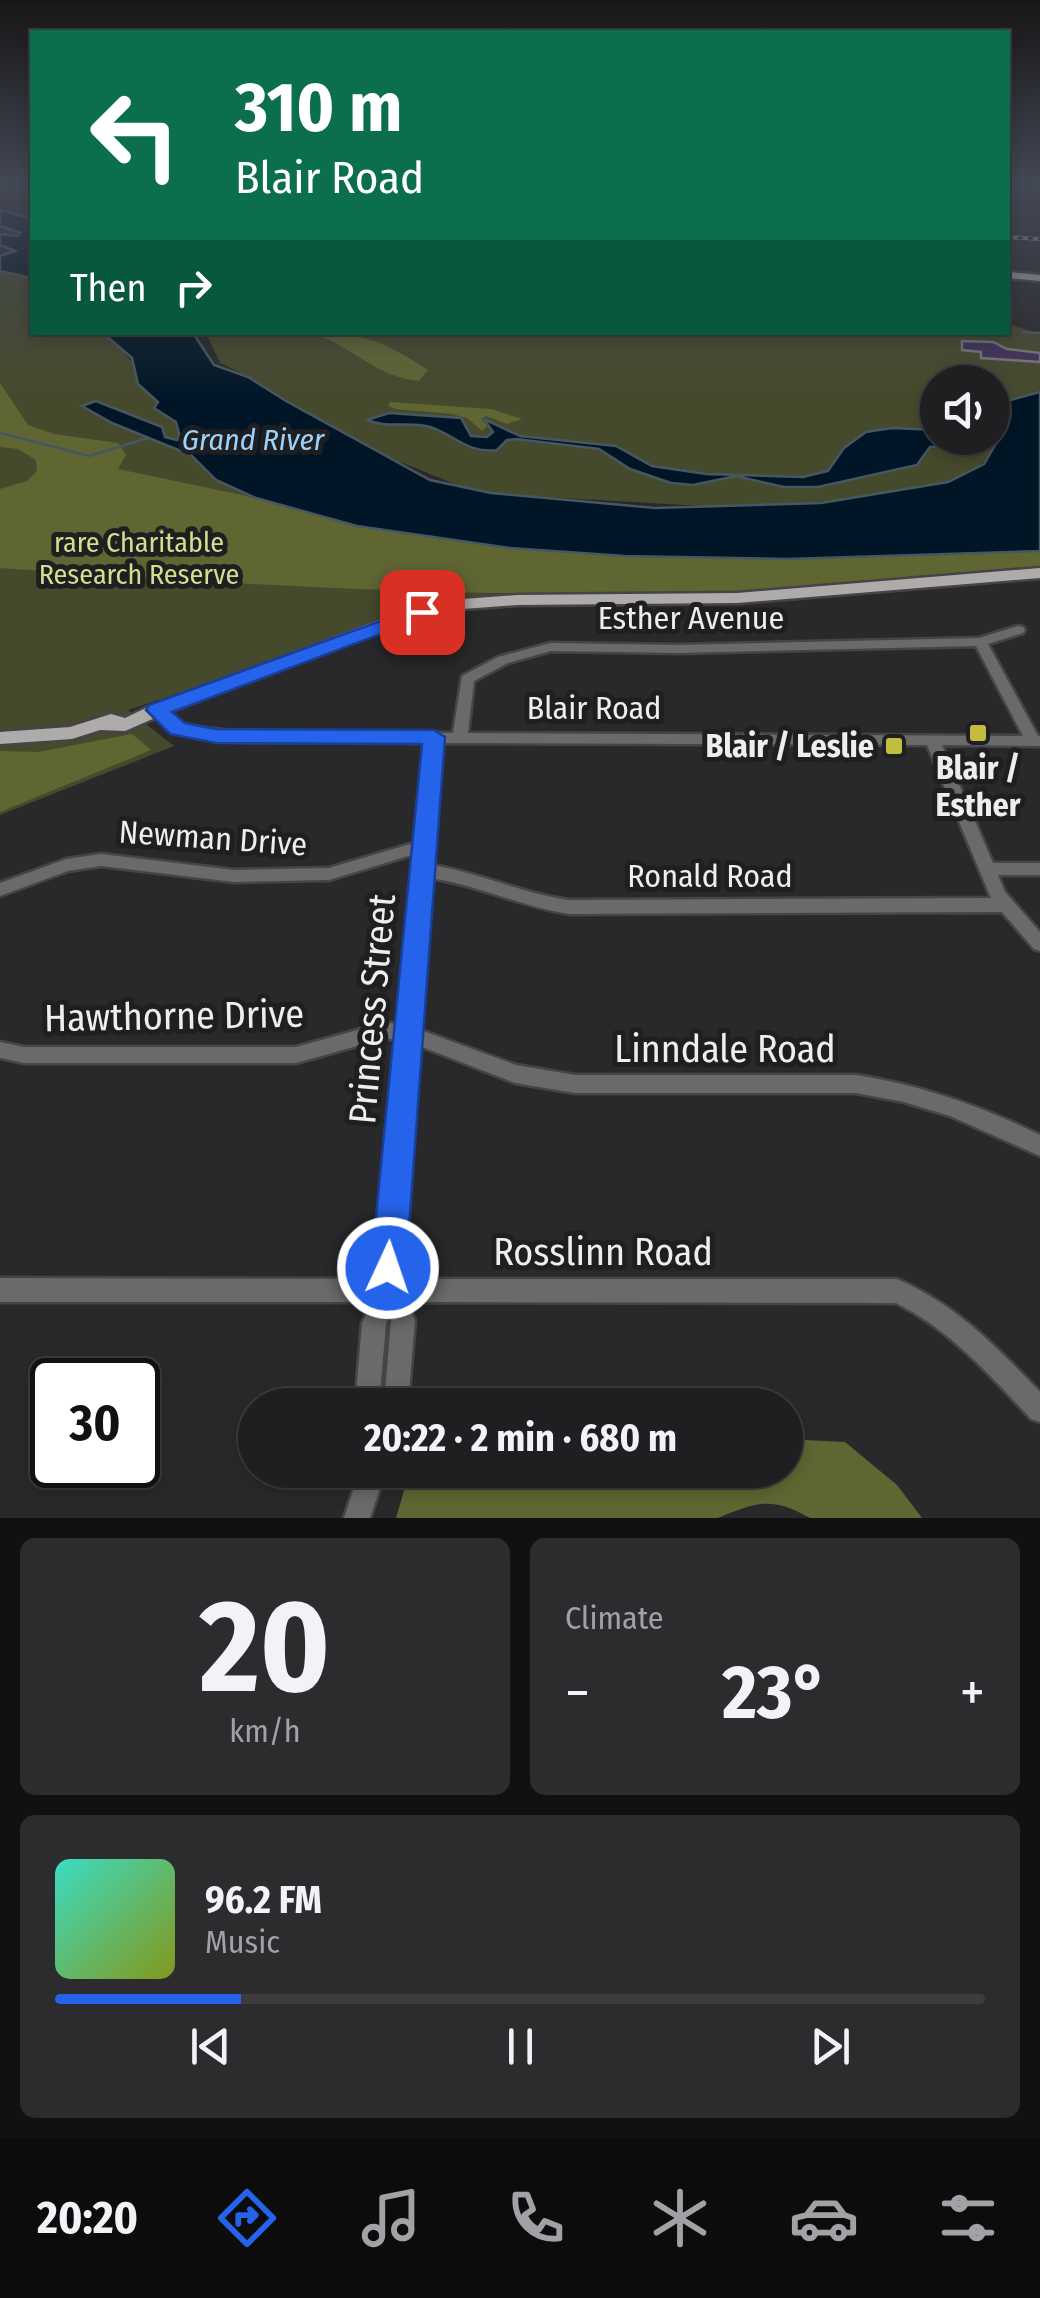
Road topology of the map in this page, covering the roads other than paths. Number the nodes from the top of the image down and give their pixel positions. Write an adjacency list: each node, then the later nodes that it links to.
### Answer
1 (1010, 273): 2 (main road)
2 (1040, 276)
3 (1040, 573): 6 (main road)
4 (1018, 630): 5 (street, Esther Avenue)
5 (980, 642): 8 (street, Esther Avenue); 11 (street)
6 (157, 710): 7 (street, Blair Road); 9 (main road)
7 (434, 737): 8 (street, Blair Road); 12 (street, Princess Street)
8 (460, 737): 10 (street, Blair Road)
9 (0, 738)
10 (932, 740): 11 (street, Blair Road); 13 (street)
11 (1036, 741)
12 (423, 846): 15 (street, Princess Street); 16 (street, Newman Drive)
13 (986, 869): 14 (street); 17 (street)
14 (1040, 869)
15 (422, 870): 17 (street, Ronald Road); 19 (street, Princess Street)
16 (0, 890)
17 (1005, 905): 18 (street)
18 (1040, 944)
19 (407, 1034): 20 (street, Hawthorne Drive); 21 (street, Linndale Road); 22 (street, Princess Street)
20 (0, 1050)
21 (1040, 1146)
22 (390, 1289): 23 (street, Rosslinn Road); 24 (street, Princess Street); 25 (street, Princess Street); 26 (street, Rosslinn Road)
23 (0, 1290)
24 (368, 1388)
25 (398, 1388)
26 (1040, 1410)
27 (367, 1488): 28 (street)
28 (357, 1518)

